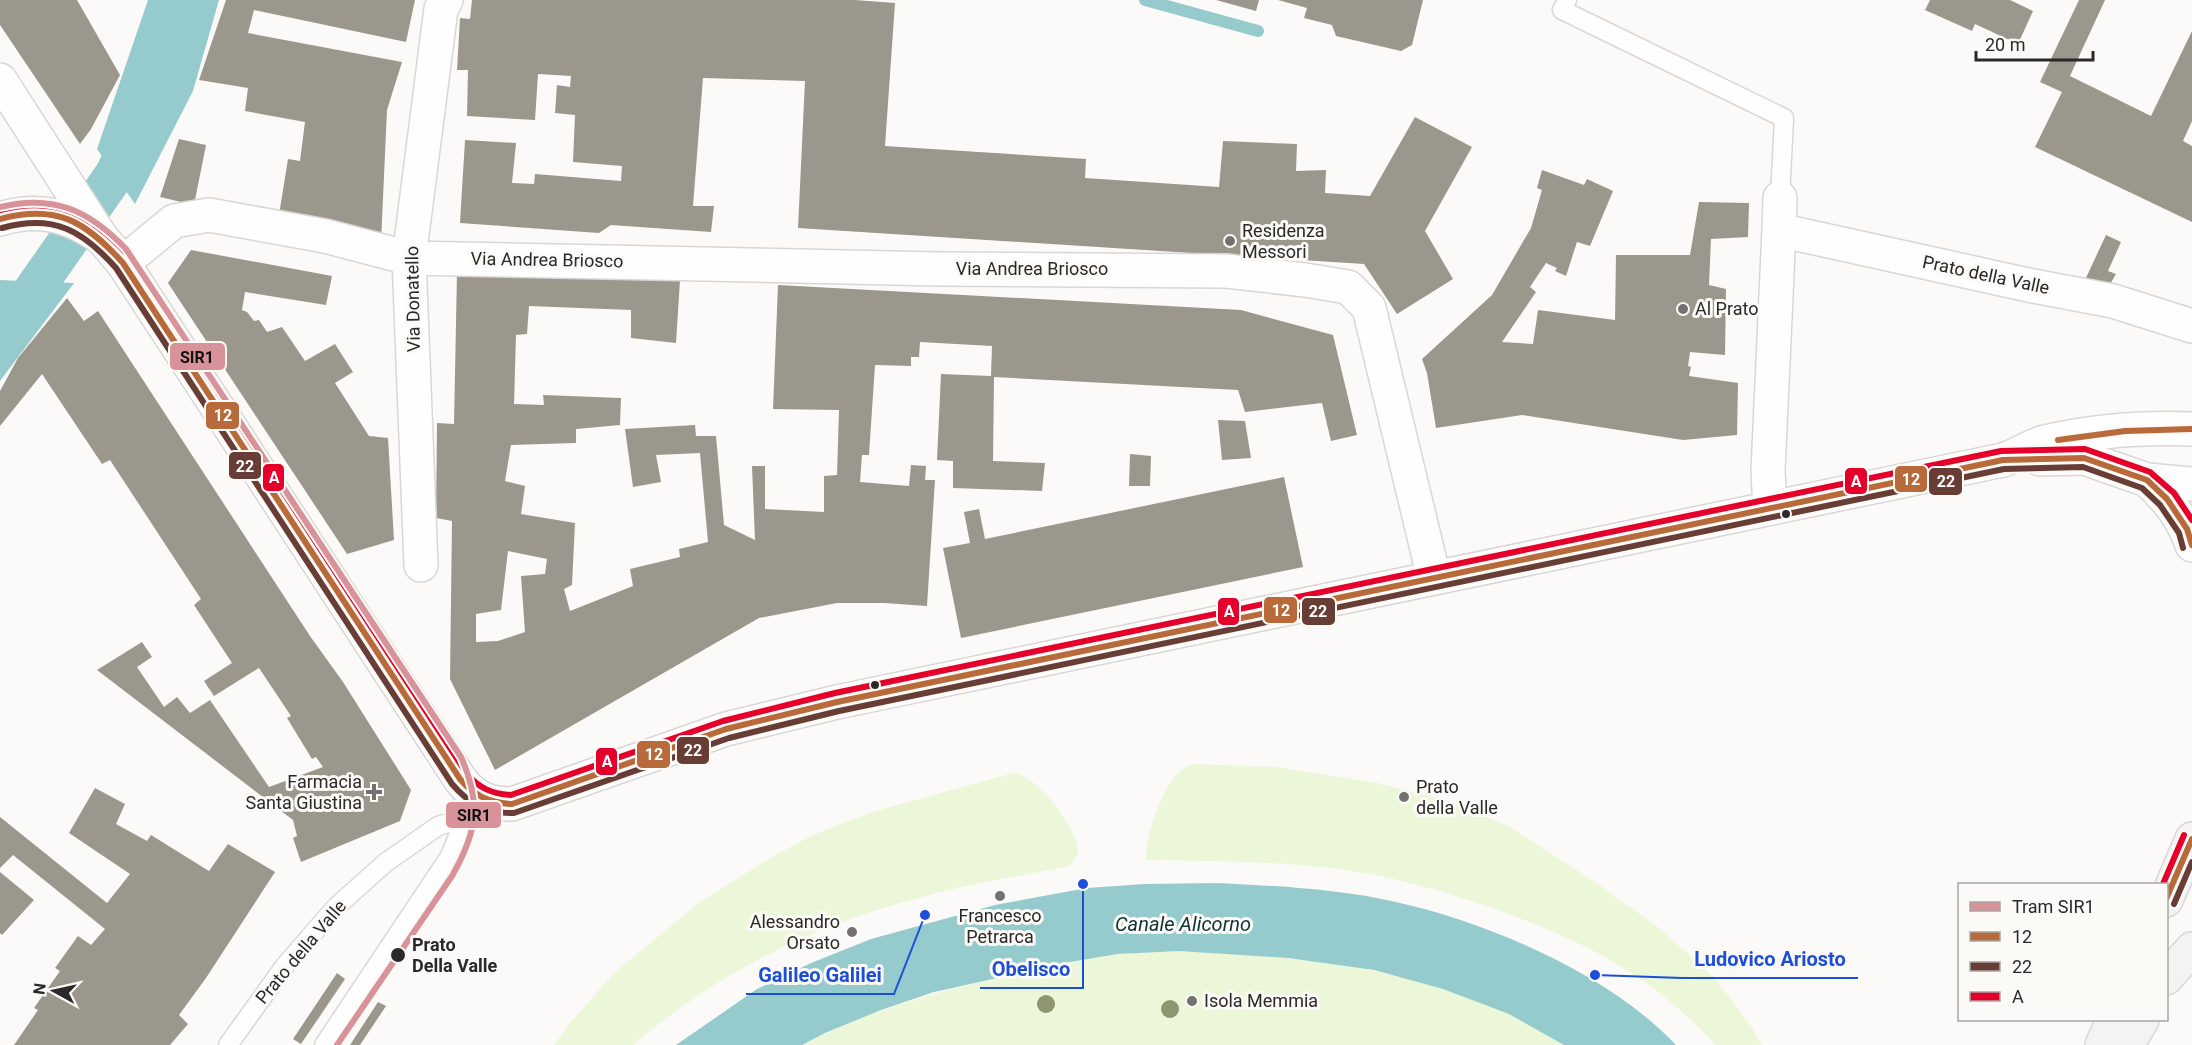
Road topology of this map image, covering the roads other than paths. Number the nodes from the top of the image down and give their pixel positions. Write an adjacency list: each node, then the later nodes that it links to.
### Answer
1 (446, 0): 8 (street, Via Donatello)
2 (1546, 0): 3 (lane)
3 (1564, 5): 5 (lane)
4 (0, 80): 7 (street)
5 (1780, 214): 9 (street, Prato della Valle); 16 (street)
6 (15, 216): 7 (street)
7 (112, 250): 8 (street, Via Andrea Briosco); 20 (street)
8 (409, 258): 18 (street, Via Donatello); 19 (street, Via Andrea Briosco)
9 (2192, 326)
10 (2192, 403): 12 (street)
11 (2192, 429): 12 (street, Prato della Valle)
12 (2132, 430): 13 (street, Prato della Valle)
13 (2003, 460): 14 (street, Prato della Valle); 16 (street, Prato della Valle)
14 (2147, 480): 15 (street, Prato della Valle); 17 (street, Prato della Valle)
15 (2192, 484)
16 (1770, 508): 19 (street, Prato della Valle)
17 (2192, 545)
18 (421, 564)
19 (1434, 578): 21 (street, Prato della Valle)
20 (460, 779): 21 (street); 22 (lane)
21 (512, 804): 22 (lane, Prato della Valle)
22 (463, 819): 29 (lane, Prato della Valle); 30 (lane)
23 (2192, 838): 24 (street)
24 (2168, 895)
25 (2192, 948): 26 (street)
26 (2168, 976)
27 (2113, 1021): 31 (street)
28 (2141, 1021): 32 (street)
29 (228, 1045)
30 (324, 1045)
31 (2102, 1045)
32 (2127, 1045)

